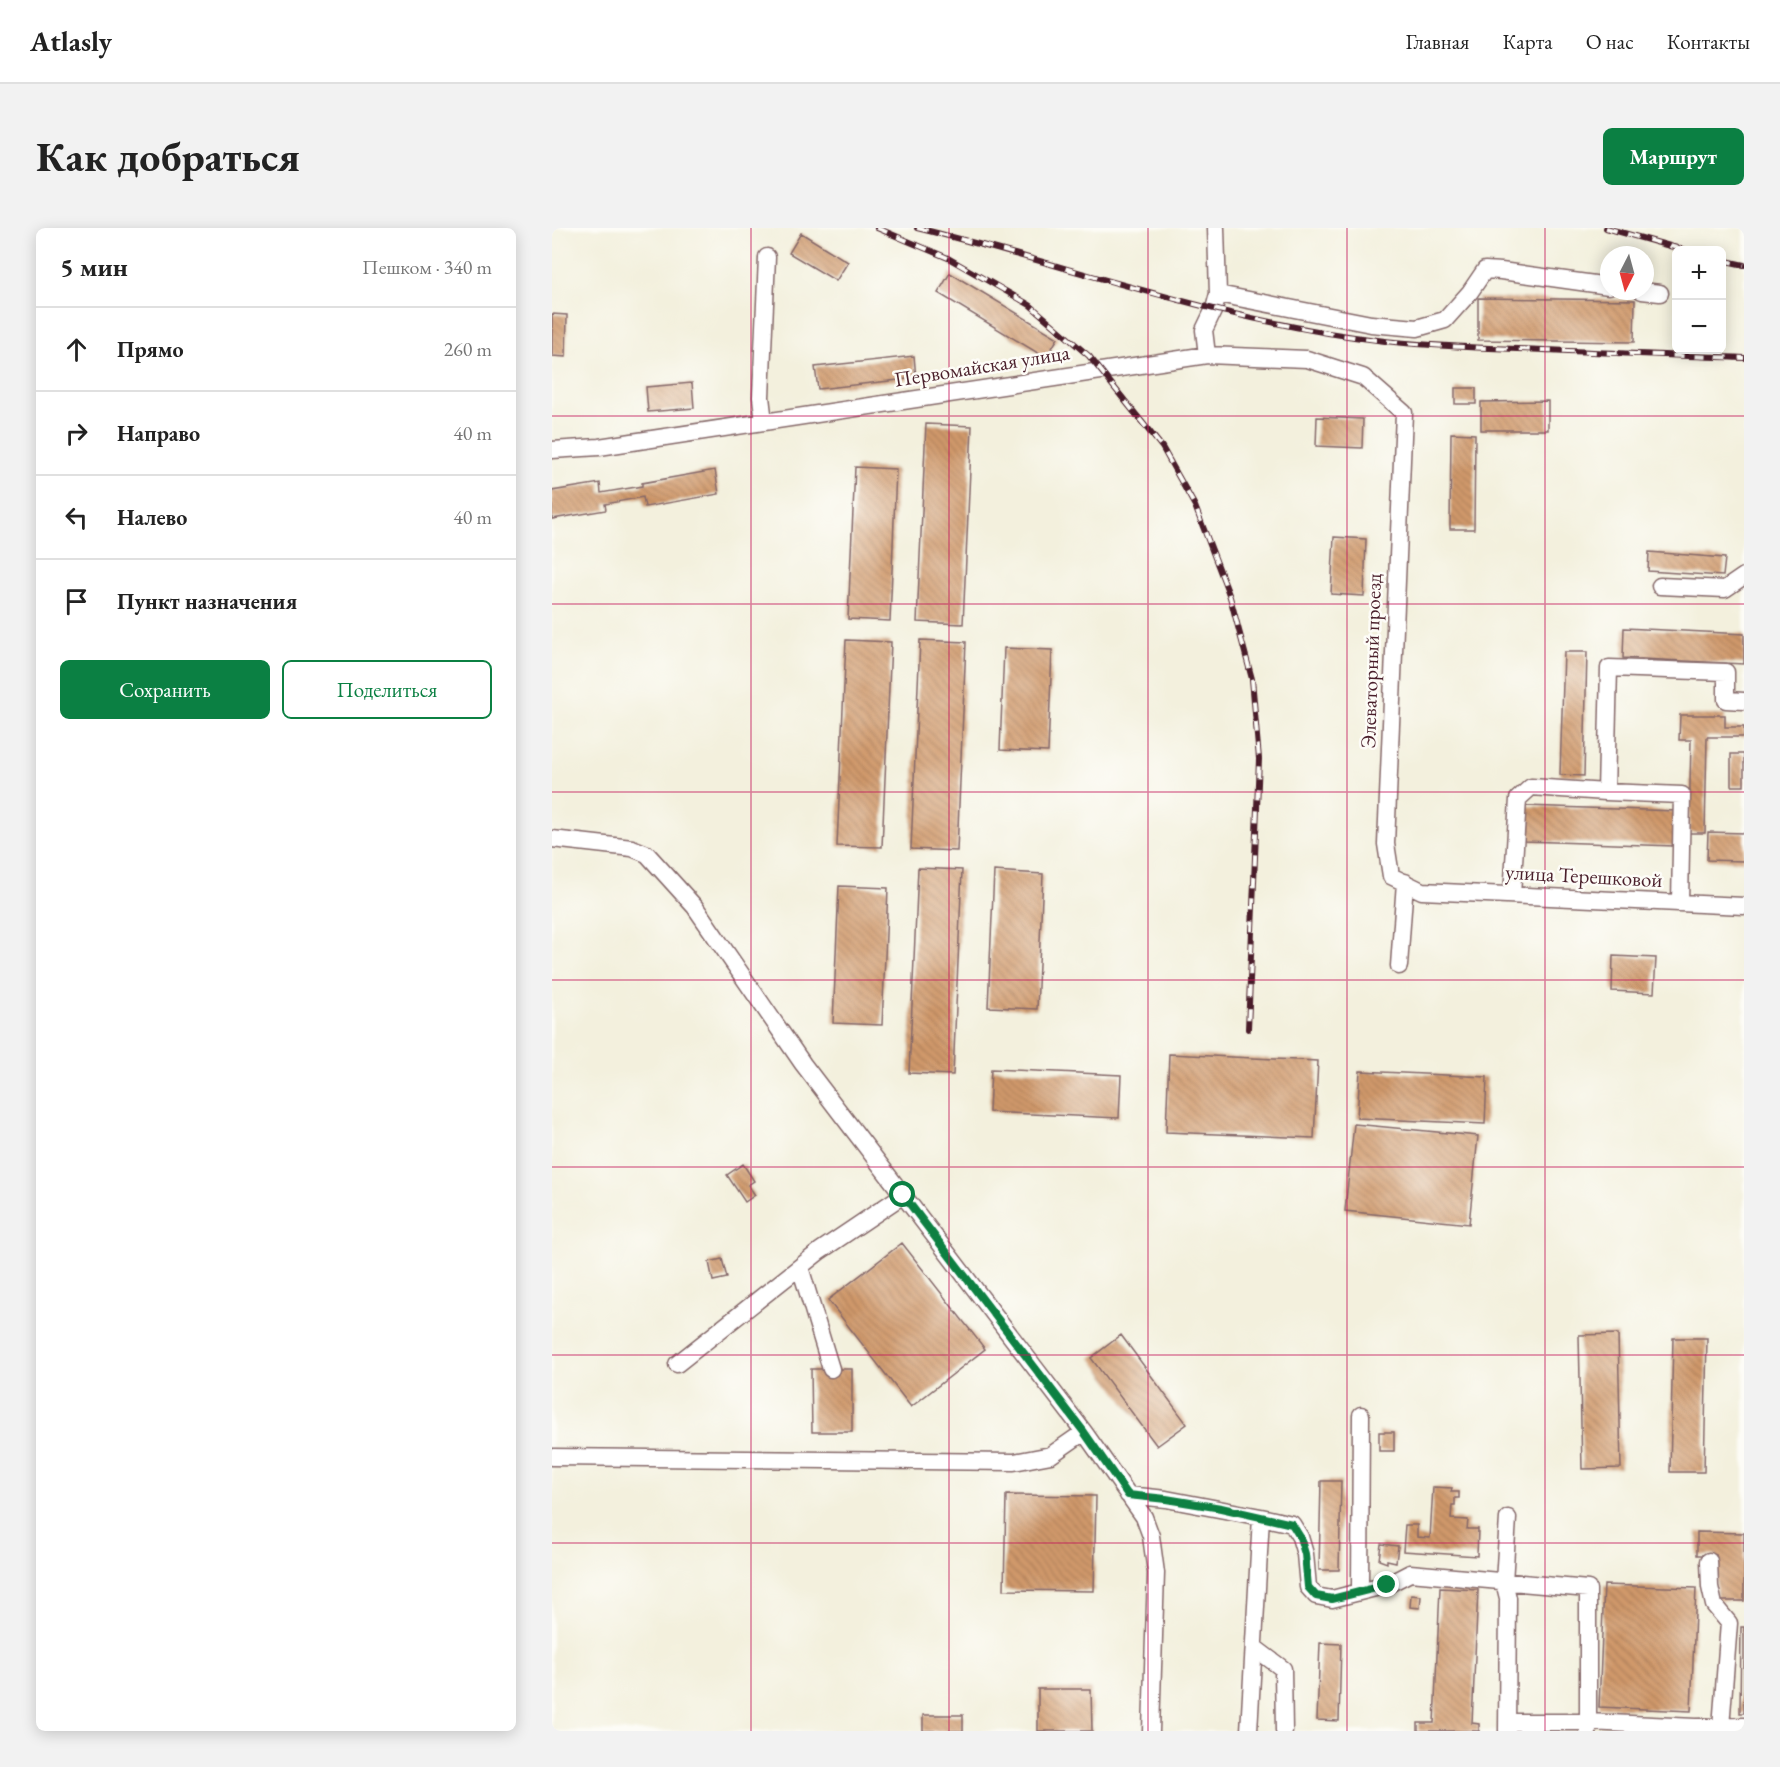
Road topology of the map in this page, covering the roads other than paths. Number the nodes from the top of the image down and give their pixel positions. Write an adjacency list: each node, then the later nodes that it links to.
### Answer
1 (1216, 228): 6 (street)
2 (767, 257): 9 (street)
3 (1600, 285): 6 (street)
4 (1654, 292): 5 (street)
5 (1660, 293)
6 (1218, 294): 7 (street)
7 (1207, 355): 8 (street, Первомайская улица); 9 (street, Первомайская улица)
8 (1404, 413): 16 (street, Элеваторный проезд)
9 (764, 422): 10 (street, Первомайская улица)
10 (552, 450)
11 (1744, 576): 12 (street)
12 (1660, 586)
13 (1744, 701): 14 (street)
14 (1606, 792): 18 (street); 19 (street)
15 (552, 839): 22 (street)
16 (1405, 882): 17 (street, Элеваторный проезд); 21 (street)
17 (1422, 891): 18 (street, улица Терешковой)
18 (1512, 895): 19 (street, улица Терешковой)
19 (1680, 903): 20 (street, улица Терешковой)
20 (1744, 906)
21 (1399, 966)
22 (903, 1195): 23 (street); 27 (street)
23 (800, 1267): 24 (street); 25 (street)
24 (677, 1364)
25 (831, 1369)
26 (1361, 1415): 34 (street)
27 (1084, 1432): 28 (street); 29 (street)
28 (552, 1457)
29 (1128, 1495): 30 (street); 40 (street)
30 (1261, 1517): 34 (street); 35 (street)
31 (1508, 1518): 33 (street)
32 (1709, 1561): 39 (street)
33 (1504, 1581): 34 (street); 36 (street); 38 (street)
34 (1360, 1591)
35 (1255, 1648): 41 (street); 42 (street)
36 (1588, 1726): 38 (street); 39 (street)
37 (1744, 1726): 39 (street)
38 (1507, 1727)
39 (1721, 1727)
40 (1151, 1731)
41 (1249, 1731)
42 (1284, 1731)

